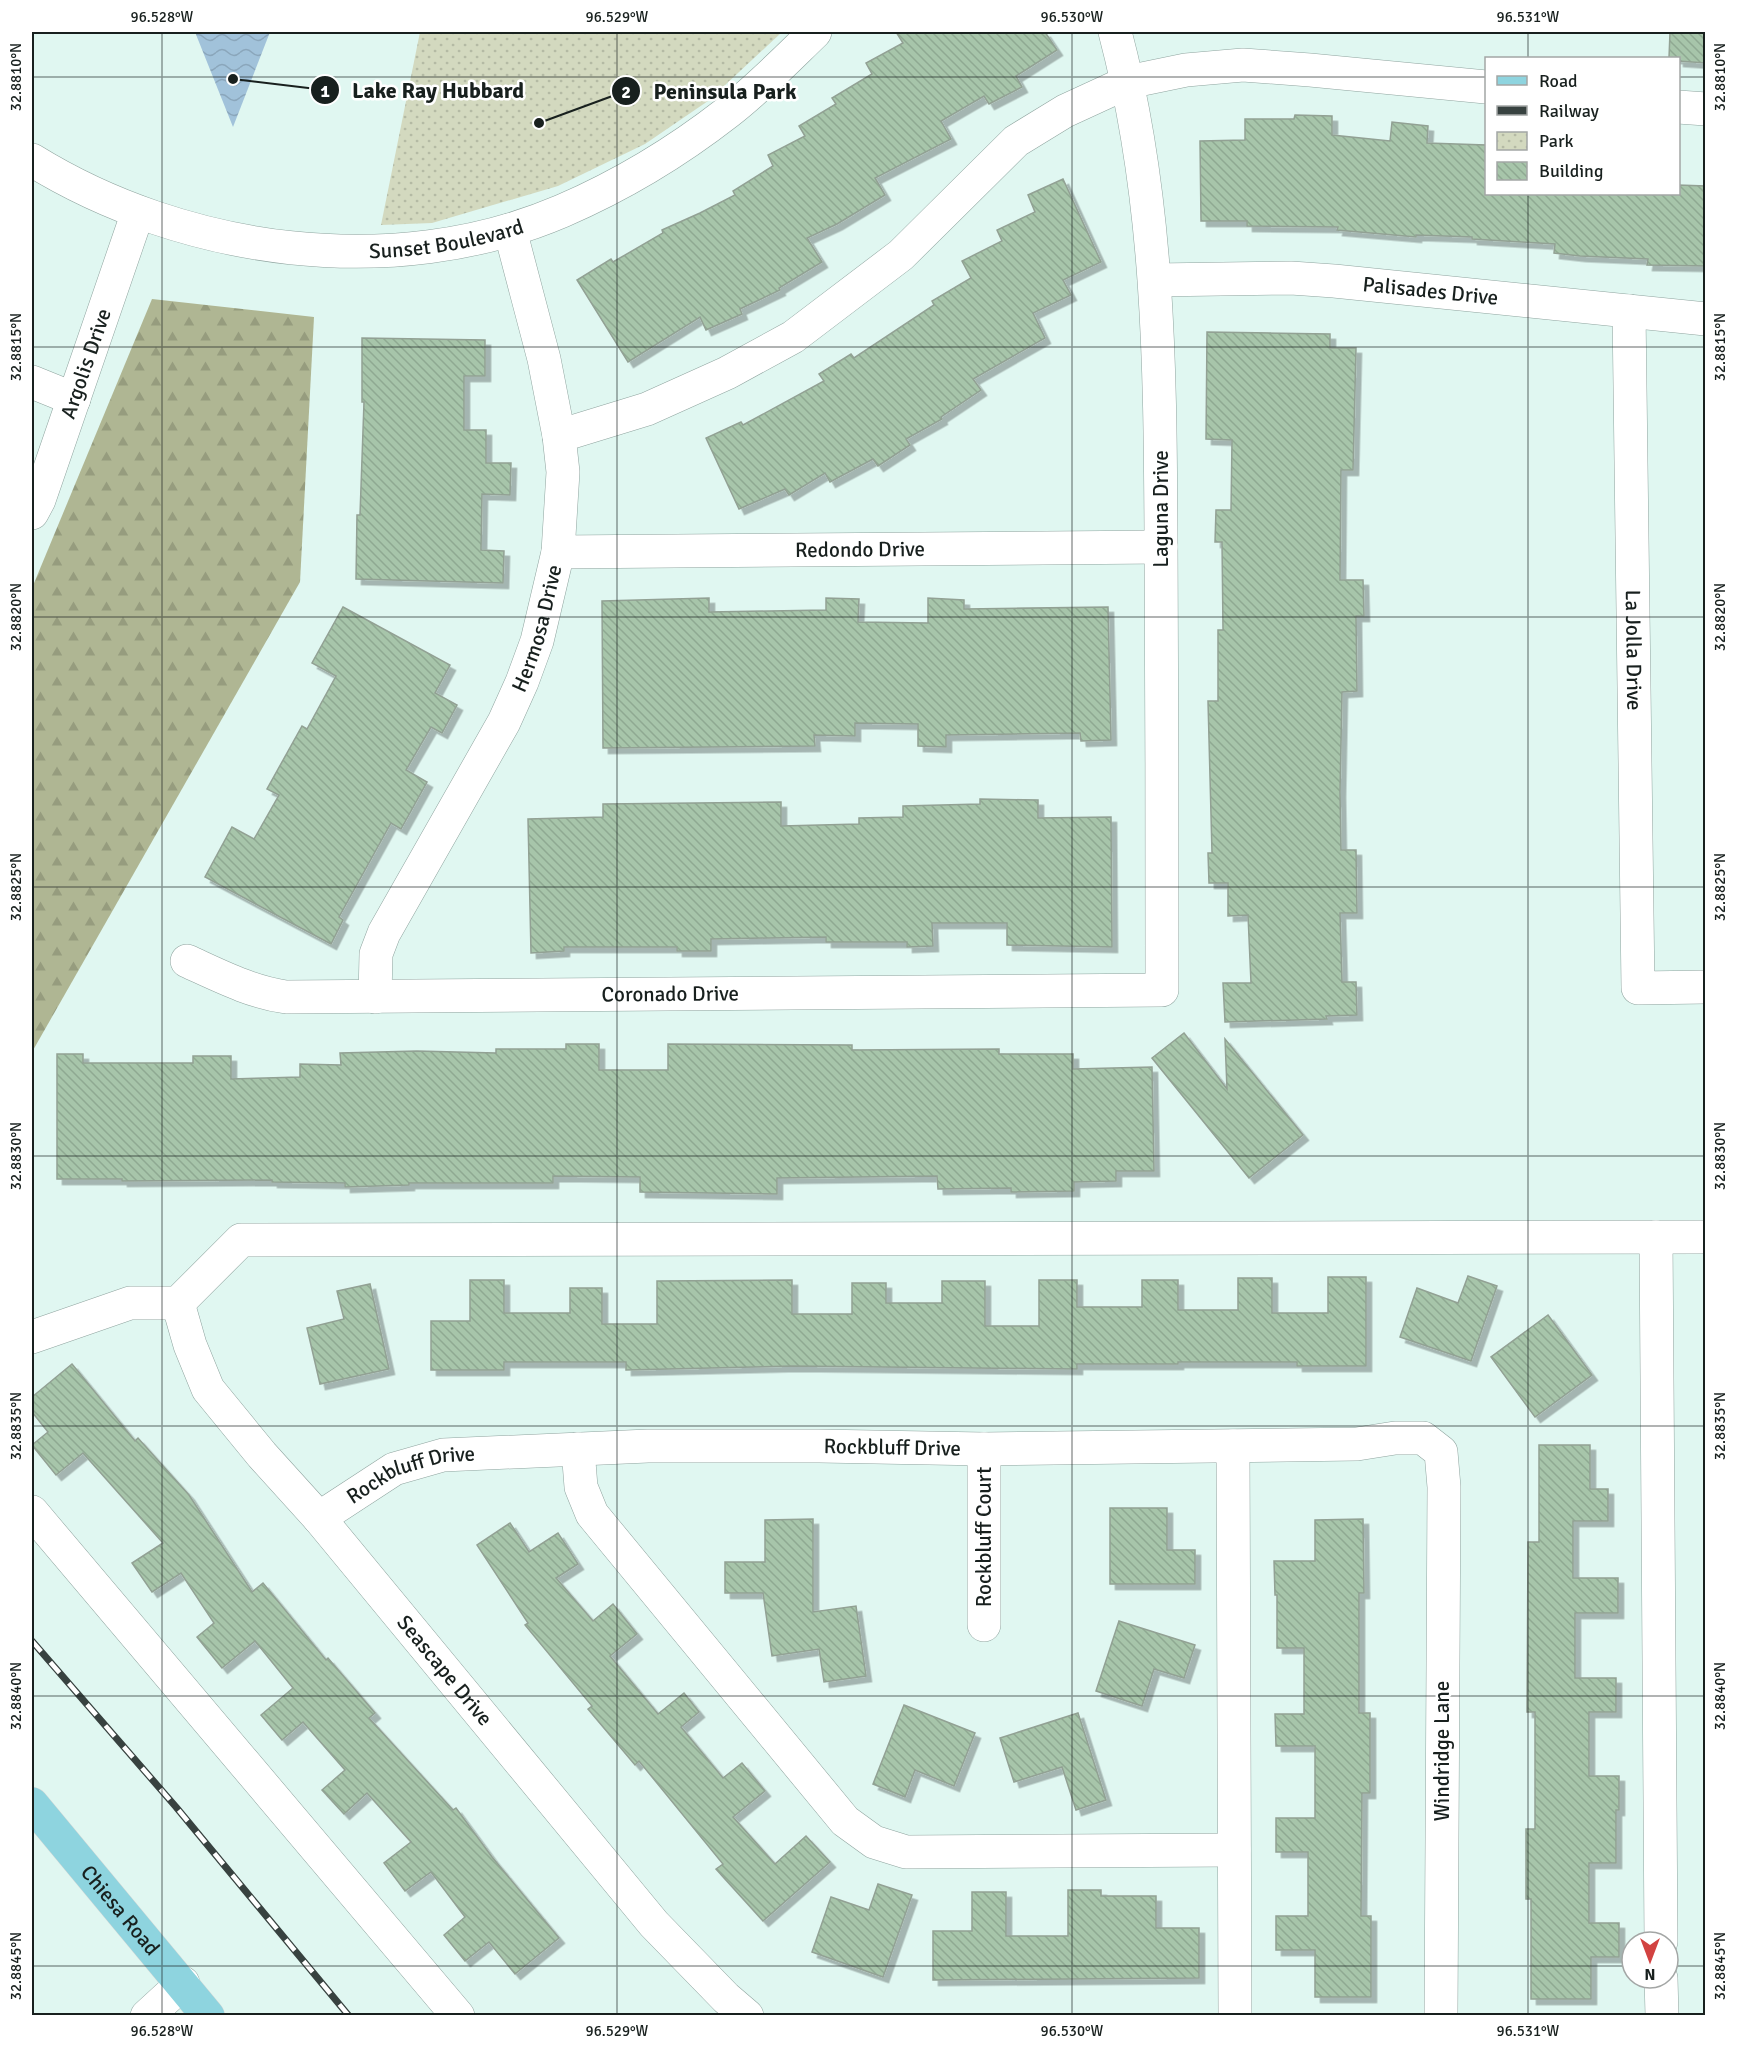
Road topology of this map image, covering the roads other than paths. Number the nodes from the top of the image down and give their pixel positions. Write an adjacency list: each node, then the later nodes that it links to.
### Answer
1 (814, 32): 9 (street, Sunset Boulevard)
2 (1115, 32): 3 (street, Laguna Drive)
3 (1128, 81): 4 (street); 10 (street, Laguna Drive); 15 (street)
4 (1485, 87)
5 (1680, 107): 6 (street)
6 (1706, 110)
7 (32, 160): 8 (street, Sunset Boulevard)
8 (138, 212): 9 (street, Sunset Boulevard); 14 (street, Argolis Drive)
9 (510, 230): 15 (street, Hermosa Drive)
10 (1155, 280): 11 (street, Palisades Drive); 17 (street, Laguna Drive)
11 (1629, 311): 12 (street, Palisades Drive); 20 (street, La Jolla Drive)
12 (1706, 319)
13 (32, 382): 14 (street)
14 (74, 399): 16 (street, Argolis Drive)
15 (559, 436): 18 (street, Hermosa Drive)
16 (32, 513)
17 (1161, 547): 18 (street, Redondo Drive); 21 (street, Laguna Drive)
18 (558, 552): 22 (street, Hermosa Drive)
19 (187, 961): 22 (street, Coronado Drive)
20 (1706, 987)
21 (1162, 990): 22 (street, Coronado Drive)
22 (375, 997)
23 (1706, 1237): 24 (street)
24 (1656, 1238): 25 (street); 36 (street)
25 (178, 1303): 26 (street); 32 (street, Seascape Drive)
26 (32, 1337)
27 (1233, 1446): 29 (street, Rockbluff Drive); 30 (street, Rockbluff Drive); 35 (street)
28 (578, 1449): 29 (street, Rockbluff Drive); 32 (street, Rockbluff Drive); 35 (street)
29 (984, 1449): 33 (street, Rockbluff Court)
30 (1444, 1487): 44 (street, Windridge Lane)
31 (32, 1512): 41 (street)
32 (319, 1518): 42 (street, Seascape Drive)
33 (984, 1625)
34 (32, 1804): 37 (main road, Chiesa Road)
35 (1234, 1851): 43 (street)
36 (1661, 1930)
37 (183, 1983): 39 (street); 40 (main road, Chiesa Road)
38 (1661, 1990): 45 (street)
39 (147, 2016)
40 (208, 2016)
41 (458, 2016)
42 (747, 2016)
43 (1235, 2016)
44 (1440, 2016)
45 (1662, 2016)

